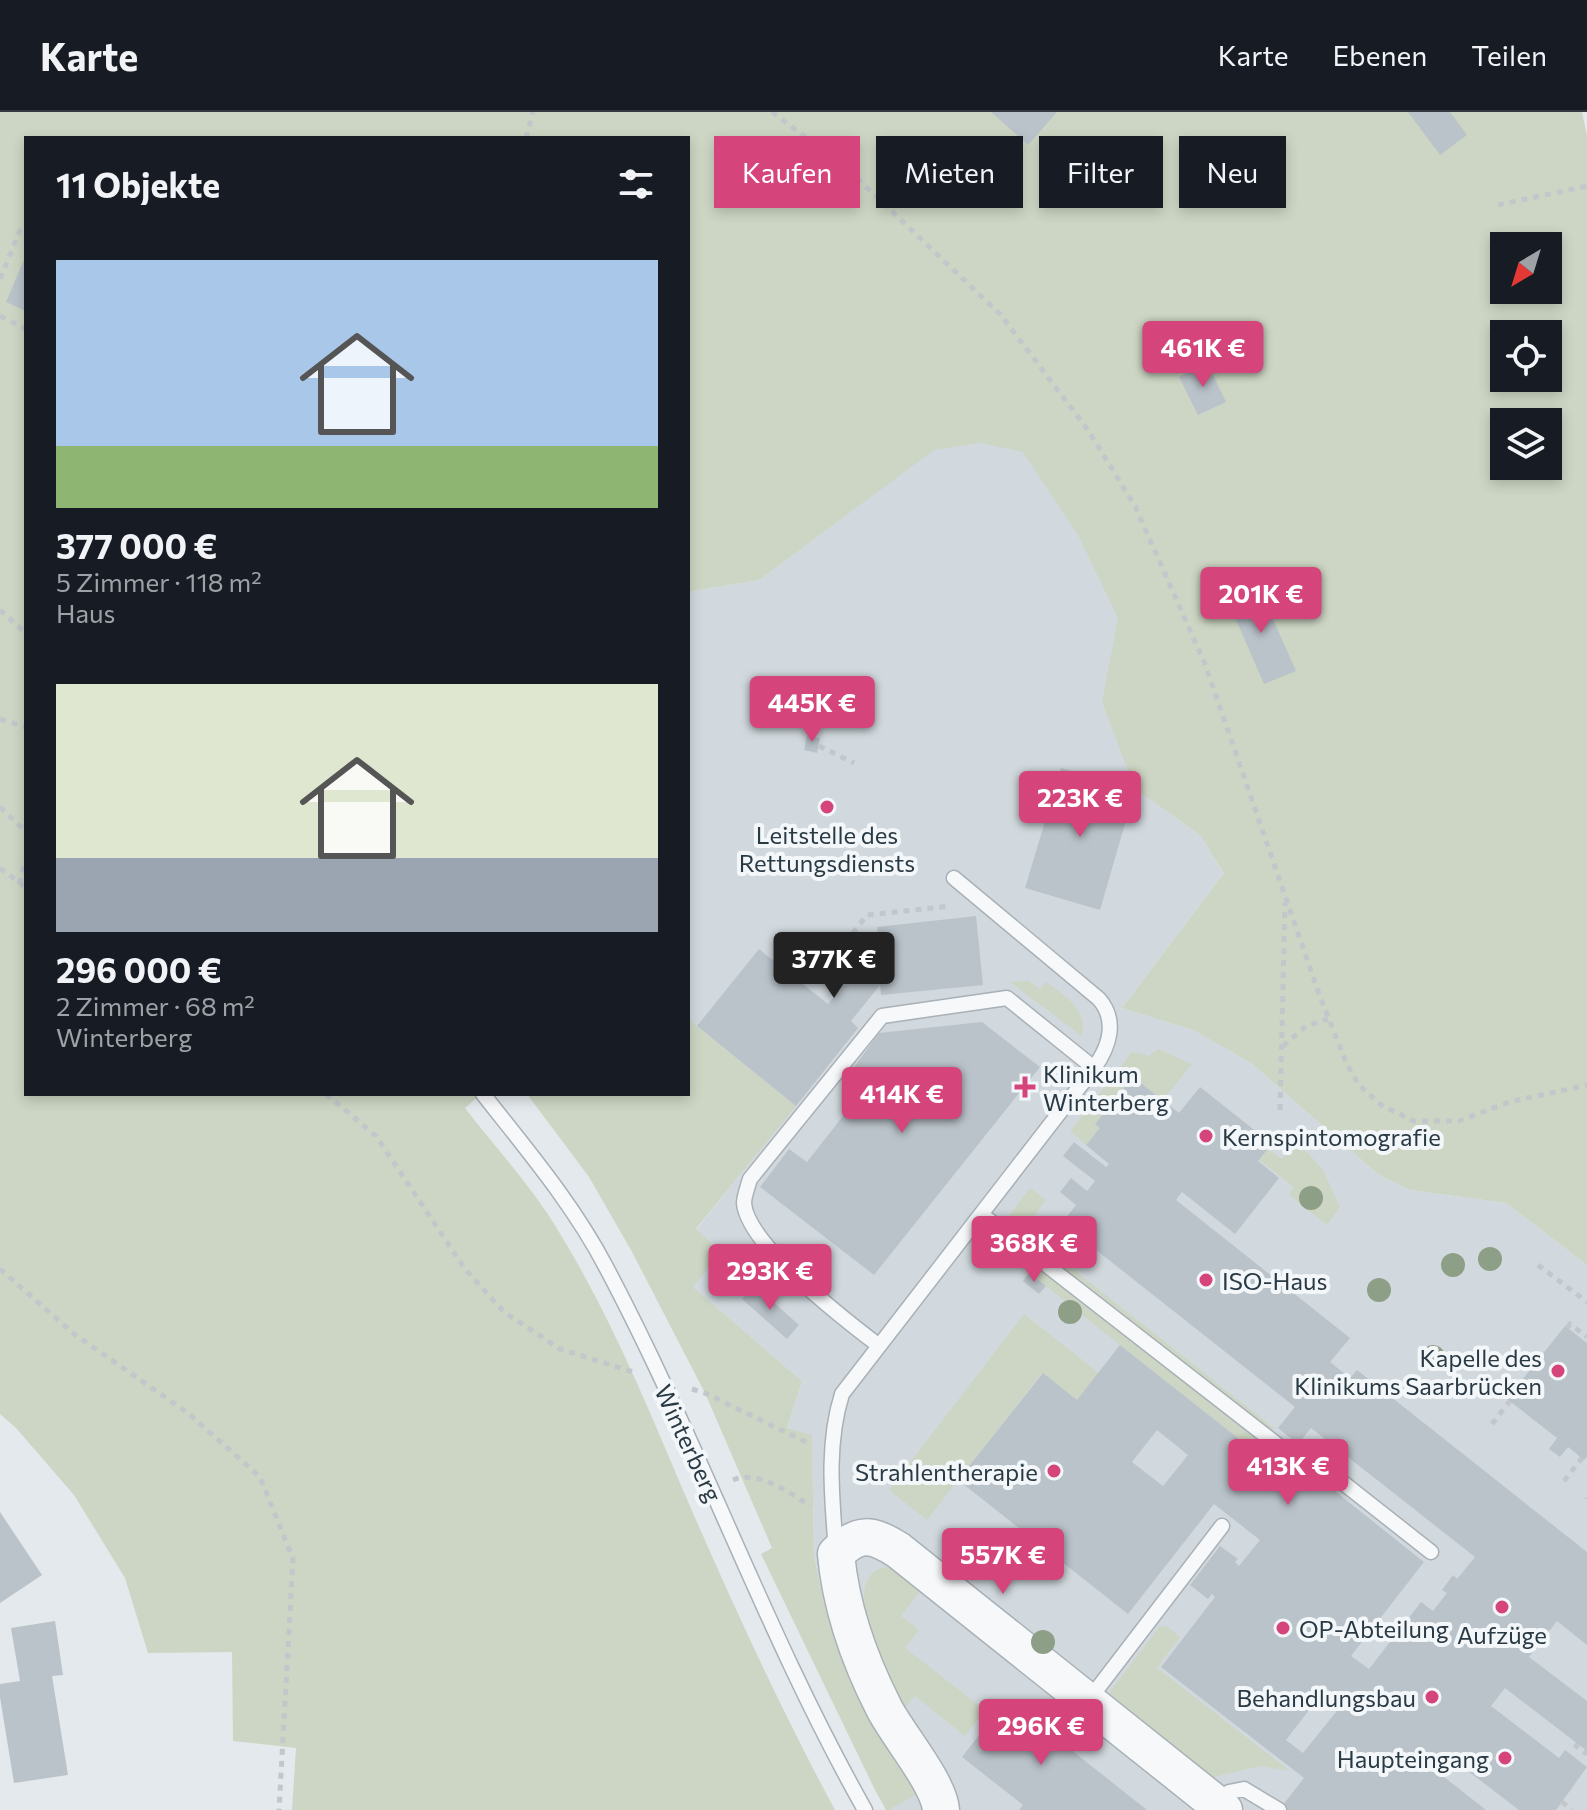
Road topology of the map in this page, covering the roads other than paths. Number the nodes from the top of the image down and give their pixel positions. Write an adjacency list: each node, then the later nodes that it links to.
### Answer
1 (954, 878): 2 (lane)
2 (1094, 1068): 4 (lane); 5 (lane)
3 (485, 1096): 11 (lane, Winterberg)
4 (981, 1214): 5 (lane); 7 (lane)
5 (878, 1345): 8 (lane)
6 (1222, 1526): 9 (lane)
7 (1431, 1552)
8 (836, 1554): 9 (street); 12 (street)
9 (1088, 1702): 10 (street)
10 (1220, 1807): 13 (lane)
11 (865, 1810)
12 (941, 1810)
13 (1279, 1810)

